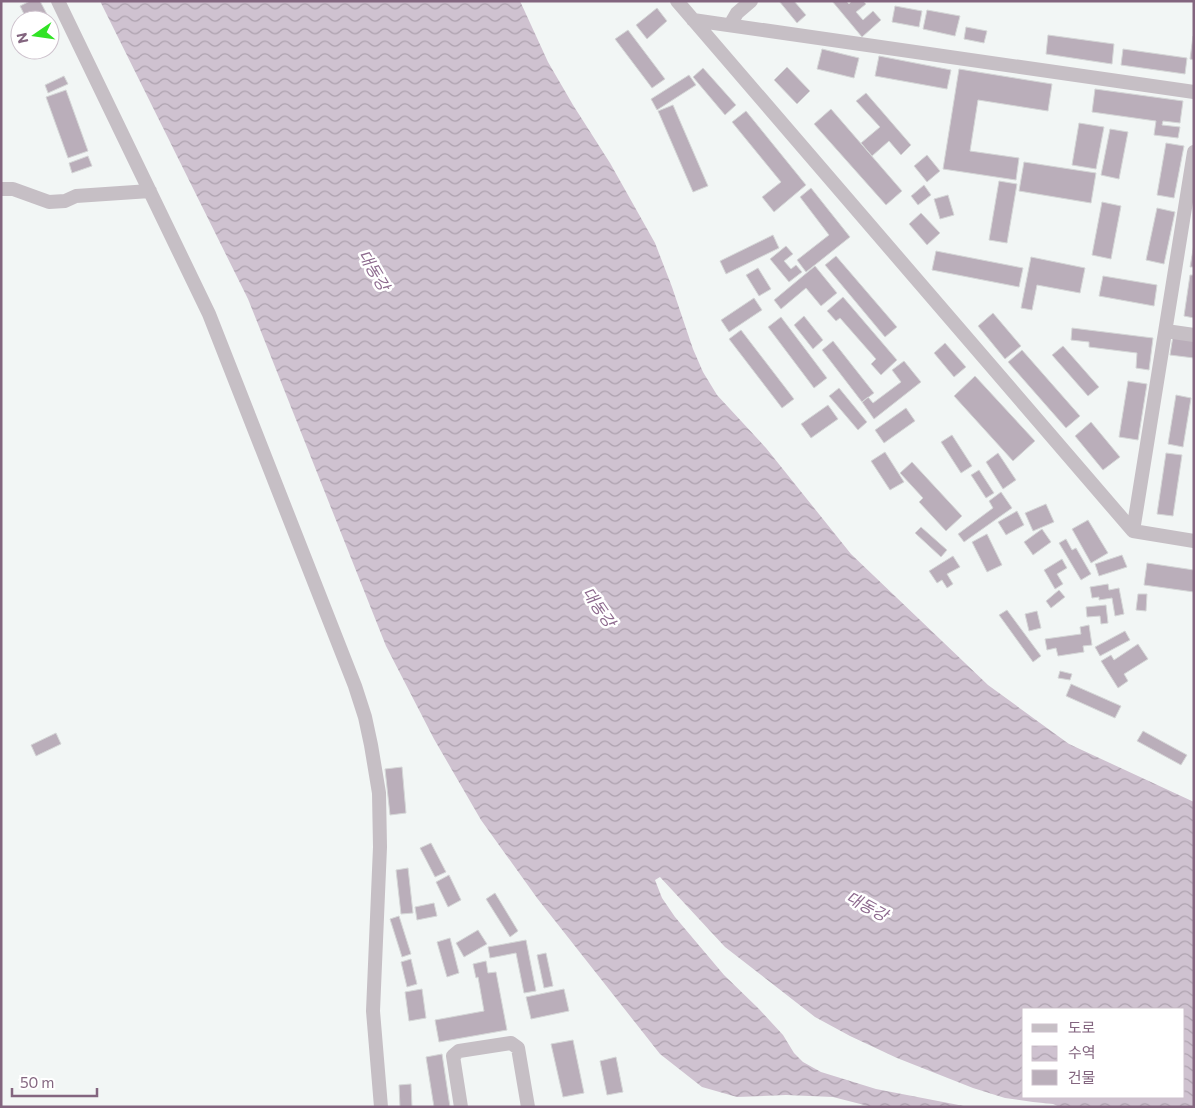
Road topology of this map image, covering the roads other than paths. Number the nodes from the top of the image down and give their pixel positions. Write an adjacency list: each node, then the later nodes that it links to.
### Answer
1 (58, 1): 9 (street)
2 (677, 1): 4 (street)
3 (751, 1): 5 (street)
4 (693, 20): 5 (street); 12 (street)
5 (730, 25): 6 (street)
6 (1194, 92)
7 (1194, 152): 10 (street)
8 (1, 189): 9 (street)
9 (150, 191): 14 (street)
10 (1166, 331): 11 (street); 12 (street)
11 (1194, 335)
12 (1133, 531): 13 (street)
13 (1194, 541)
14 (381, 1107)
15 (461, 1107): 16 (street)
16 (528, 1107)

